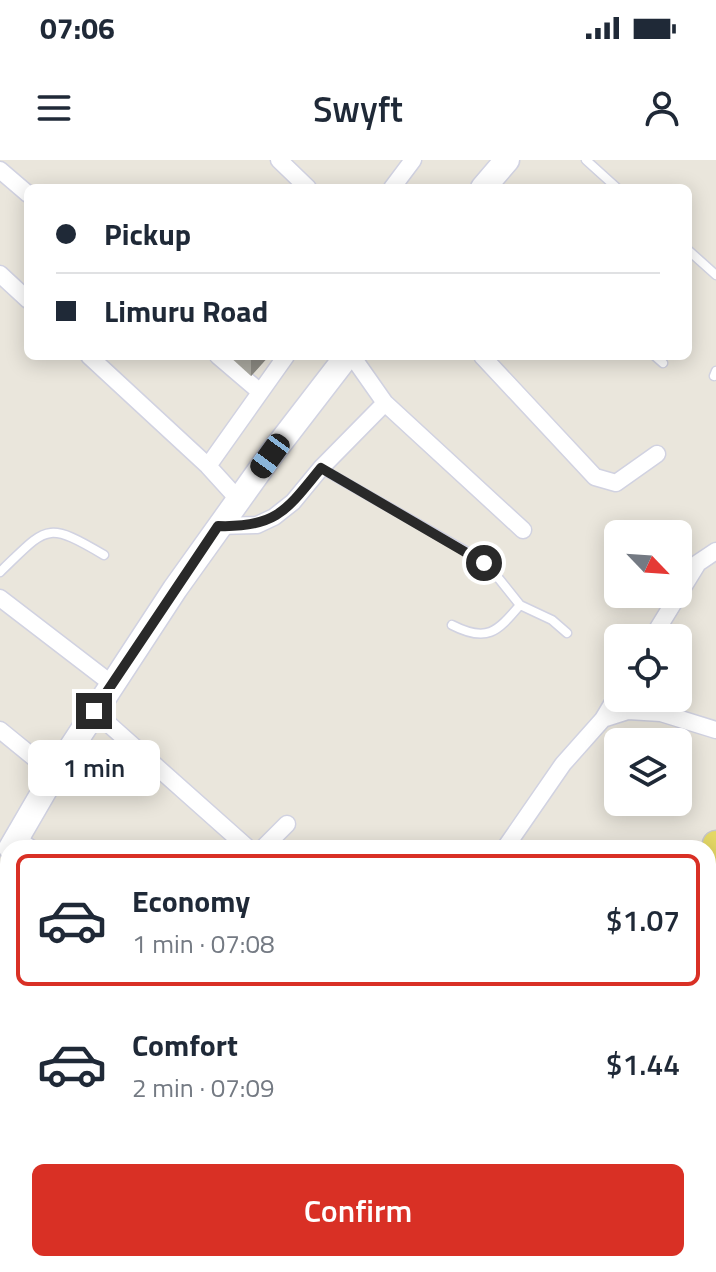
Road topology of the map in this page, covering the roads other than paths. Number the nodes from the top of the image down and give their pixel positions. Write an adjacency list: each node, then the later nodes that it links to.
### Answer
1 (279, 160): 6 (street)
2 (413, 160): 7 (street)
3 (507, 160): 8 (main road)
4 (586, 160): 9 (lane)
5 (0, 170): 10 (street)
6 (304, 184)
7 (395, 184)
8 (486, 184)
9 (613, 184)
10 (24, 191)
11 (692, 254): 13 (lane)
12 (0, 274): 14 (street)
13 (716, 275)
14 (24, 296)
15 (93, 360): 24 (street)
16 (223, 360): 21 (street)
17 (283, 360): 21 (street)
18 (347, 360): 26 (main road)
19 (353, 360): 22 (street)
20 (486, 360): 23 (street)
21 (259, 391): 24 (street)
22 (385, 403): 25 (street); 28 (street)
23 (657, 454)
24 (208, 466): 26 (street)
25 (321, 468): 27 (street); 33 (lane)
26 (238, 499): 27 (main road)
27 (218, 526): 37 (main road)
28 (523, 530)
29 (716, 551): 34 (street)
30 (104, 555): 31 (lane)
31 (0, 572)
32 (0, 598): 37 (street)
33 (520, 605): 35 (lane); 36 (lane)
34 (661, 624)
35 (452, 625)
36 (567, 633)
37 (112, 684): 38 (main road)
38 (94, 711): 43 (main road); 46 (street)
39 (607, 712): 40 (street)
40 (603, 719): 42 (street); 48 (street)
41 (0, 730): 43 (street)
42 (716, 730)
43 (54, 774): 45 (main road)
44 (287, 824): 47 (street)
45 (22, 840)
46 (239, 840)
47 (271, 840)
48 (511, 840)

